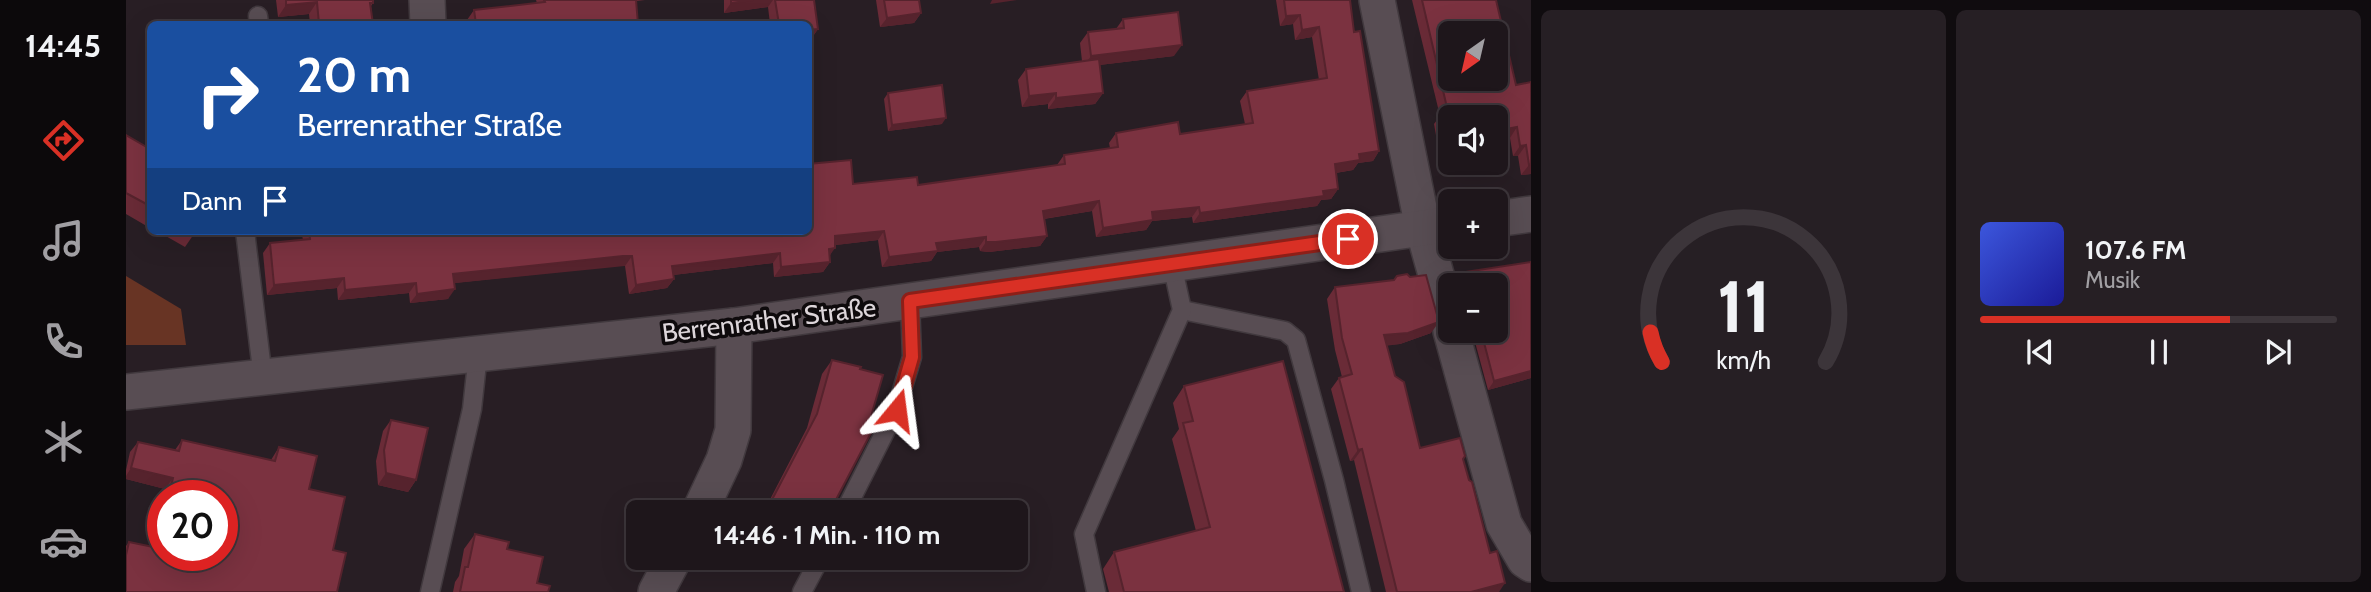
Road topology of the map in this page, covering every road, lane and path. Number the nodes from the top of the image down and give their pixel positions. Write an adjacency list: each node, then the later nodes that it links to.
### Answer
1 (426, 0): 3 (street)
2 (1377, 0): 6 (street)
3 (428, 21)
4 (1531, 214): 5 (street)
5 (1508, 217)
6 (1437, 226): 8 (street, Berrenrather Straße); 9 (street)
7 (246, 235): 15 (lane)
8 (1172, 264): 10 (street, Berrenrather Straße); 11 (lane)
9 (1443, 273)
10 (910, 301): 12 (street, Berrenrather Straße); 18 (lane)
11 (1182, 310): 25 (lane); 26 (lane)
12 (734, 326): 14 (street, Berrenrather Straße); 17 (street)
13 (1455, 343): 19 (street)
14 (478, 355): 15 (street, Berrenrather Straße); 22 (lane)
15 (264, 378): 16 (street, Berrenrather Straße)
16 (126, 392)
17 (705, 500)
18 (851, 500)
19 (1531, 564)
20 (668, 570): 23 (street)
21 (814, 570): 24 (lane)
22 (430, 592)
23 (656, 592)
24 (802, 592)
25 (1096, 592)
26 (1361, 592)

